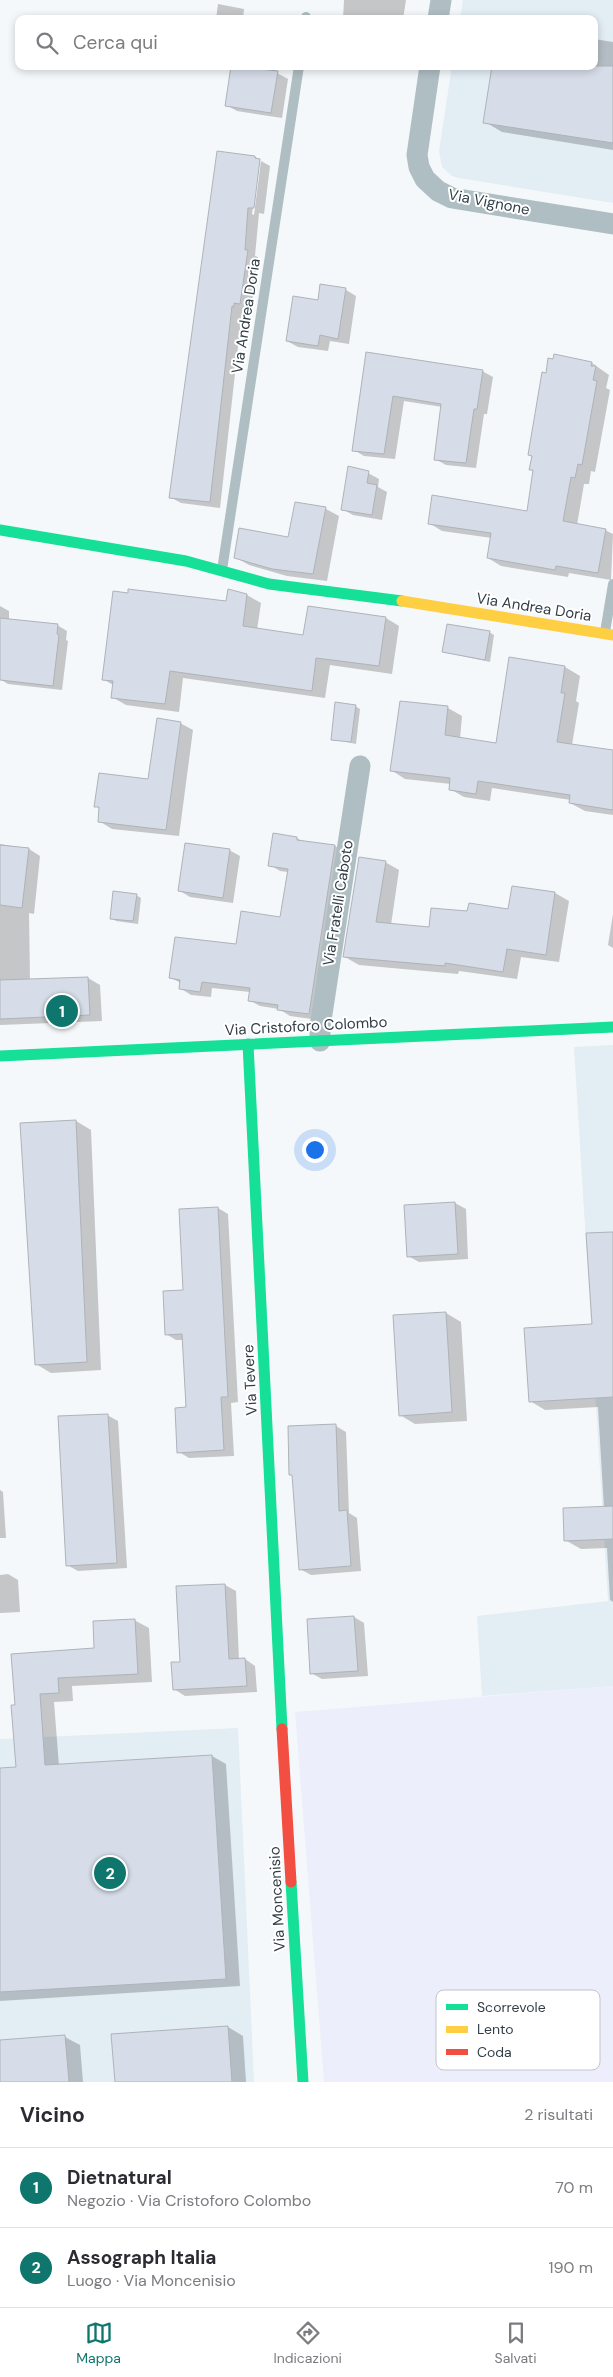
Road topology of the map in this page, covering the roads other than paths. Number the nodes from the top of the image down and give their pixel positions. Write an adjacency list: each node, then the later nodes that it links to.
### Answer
1 (441, 0): 2 (street)
2 (439, 15)
3 (298, 70): 7 (lane, Via Andrea Doria)
4 (429, 70): 5 (street, Via Vignone)
5 (613, 224)
6 (0, 530): 7 (street, Via Andrea Doria)
7 (222, 570): 9 (street, Via Andrea Doria)
8 (613, 584): 9 (lane, Via Andrea Doria)
9 (609, 634)
10 (360, 766): 12 (street, Via Fratelli Caboto)
11 (613, 1027): 12 (street, Via Cristoforo Colombo)
12 (320, 1041): 13 (street, Via Cristoforo Colombo)
13 (248, 1044): 14 (street, Via Cristoforo Colombo); 15 (street, Via Tevere)
14 (0, 1056)
15 (282, 1715): 16 (street, Via Moncenisio)
16 (303, 2082)

